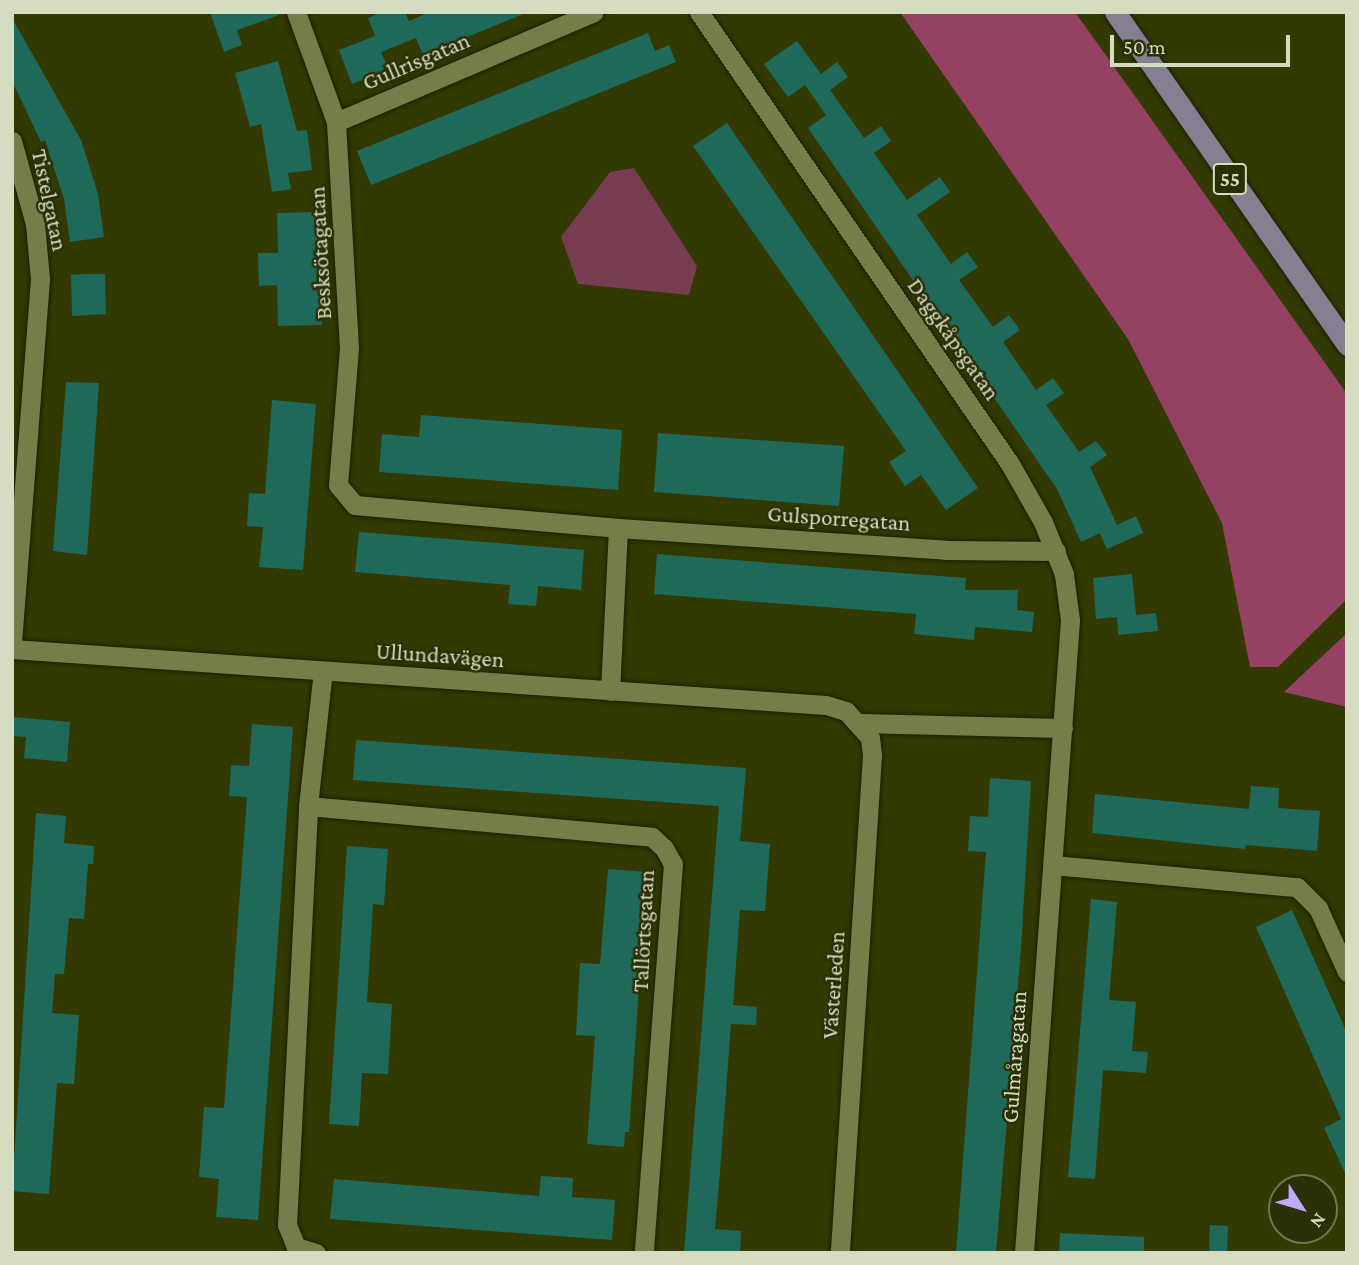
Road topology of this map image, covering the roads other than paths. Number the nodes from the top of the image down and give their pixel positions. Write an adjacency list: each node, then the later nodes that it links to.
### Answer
1 (296, 12): 5 (street, Besksötagatan)
2 (594, 12): 5 (street, Gullrisgatan)
3 (699, 12): 11 (street, Daggkåpsgatan)
4 (1115, 12): 7 (main road, 55)
5 (336, 122): 9 (street, Besksötagatan)
6 (12, 141): 8 (street, Tistelgatan)
7 (1347, 345)
8 (20, 479): 12 (street, Tistelgatan)
9 (345, 496): 10 (street, Gulsporregatan)
10 (618, 528): 11 (street, Gulsporregatan); 14 (street)
11 (1056, 551): 16 (street, Daggkåpsgatan)
12 (12, 647): 13 (street, Ullundavägen)
13 (323, 671): 14 (street, Ullundavägen); 17 (street)
14 (610, 691): 15 (street, Ullundavägen)
15 (860, 723): 16 (street); 22 (street, Västerleden)
16 (1063, 728): 18 (street, Gulmåragatan)
17 (308, 806): 20 (street); 21 (street, Tallörtsgatan)
18 (1053, 865): 19 (street); 23 (street, Gulmåragatan)
19 (1347, 972)
20 (316, 1253)
21 (645, 1253)
22 (840, 1253)
23 (1024, 1253)

